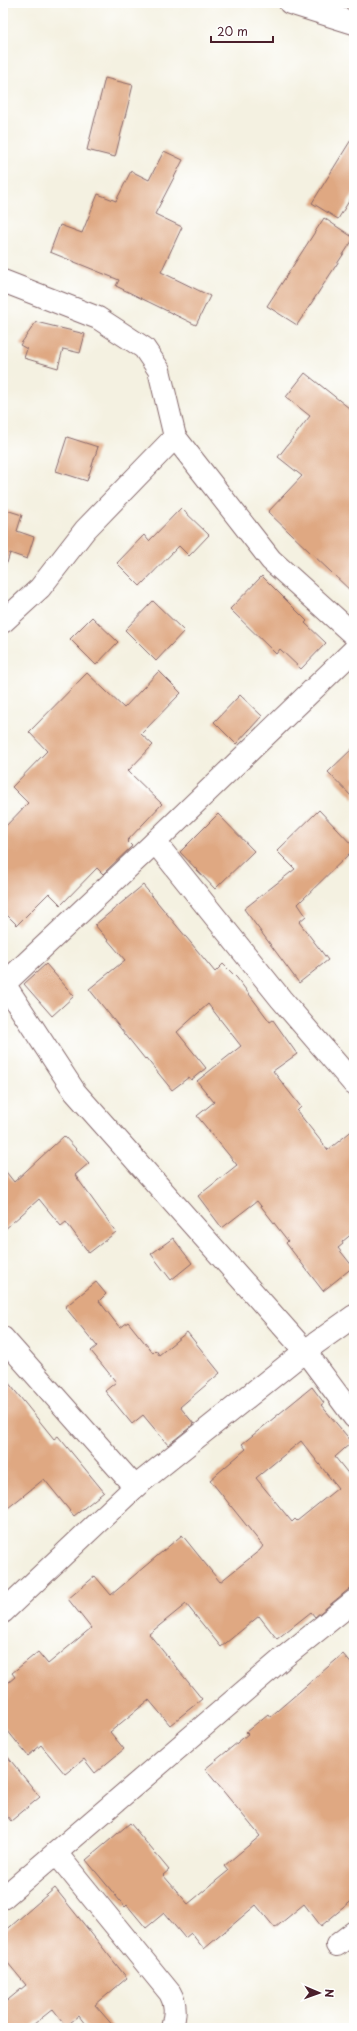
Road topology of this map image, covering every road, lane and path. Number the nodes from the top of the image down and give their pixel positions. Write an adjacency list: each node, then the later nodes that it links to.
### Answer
1 (290, 3): 2 (street)
2 (354, 23)
3 (3, 281): 4 (street)
4 (175, 438): 5 (street); 6 (street)
5 (3, 622)
6 (354, 635)
7 (354, 650): 8 (street)
8 (155, 842): 9 (street); 10 (street)
9 (4, 984): 13 (street)
10 (354, 1084)
11 (354, 1316): 13 (street)
12 (3, 1338): 15 (street)
13 (305, 1351): 14 (street); 15 (street)
14 (354, 1417)
15 (135, 1487): 17 (street)
16 (354, 1601): 18 (street)
17 (3, 1612)
18 (56, 1853): 19 (street); 22 (street)
19 (3, 1898)
20 (354, 1932): 21 (street)
21 (337, 1945)
22 (172, 2028)

